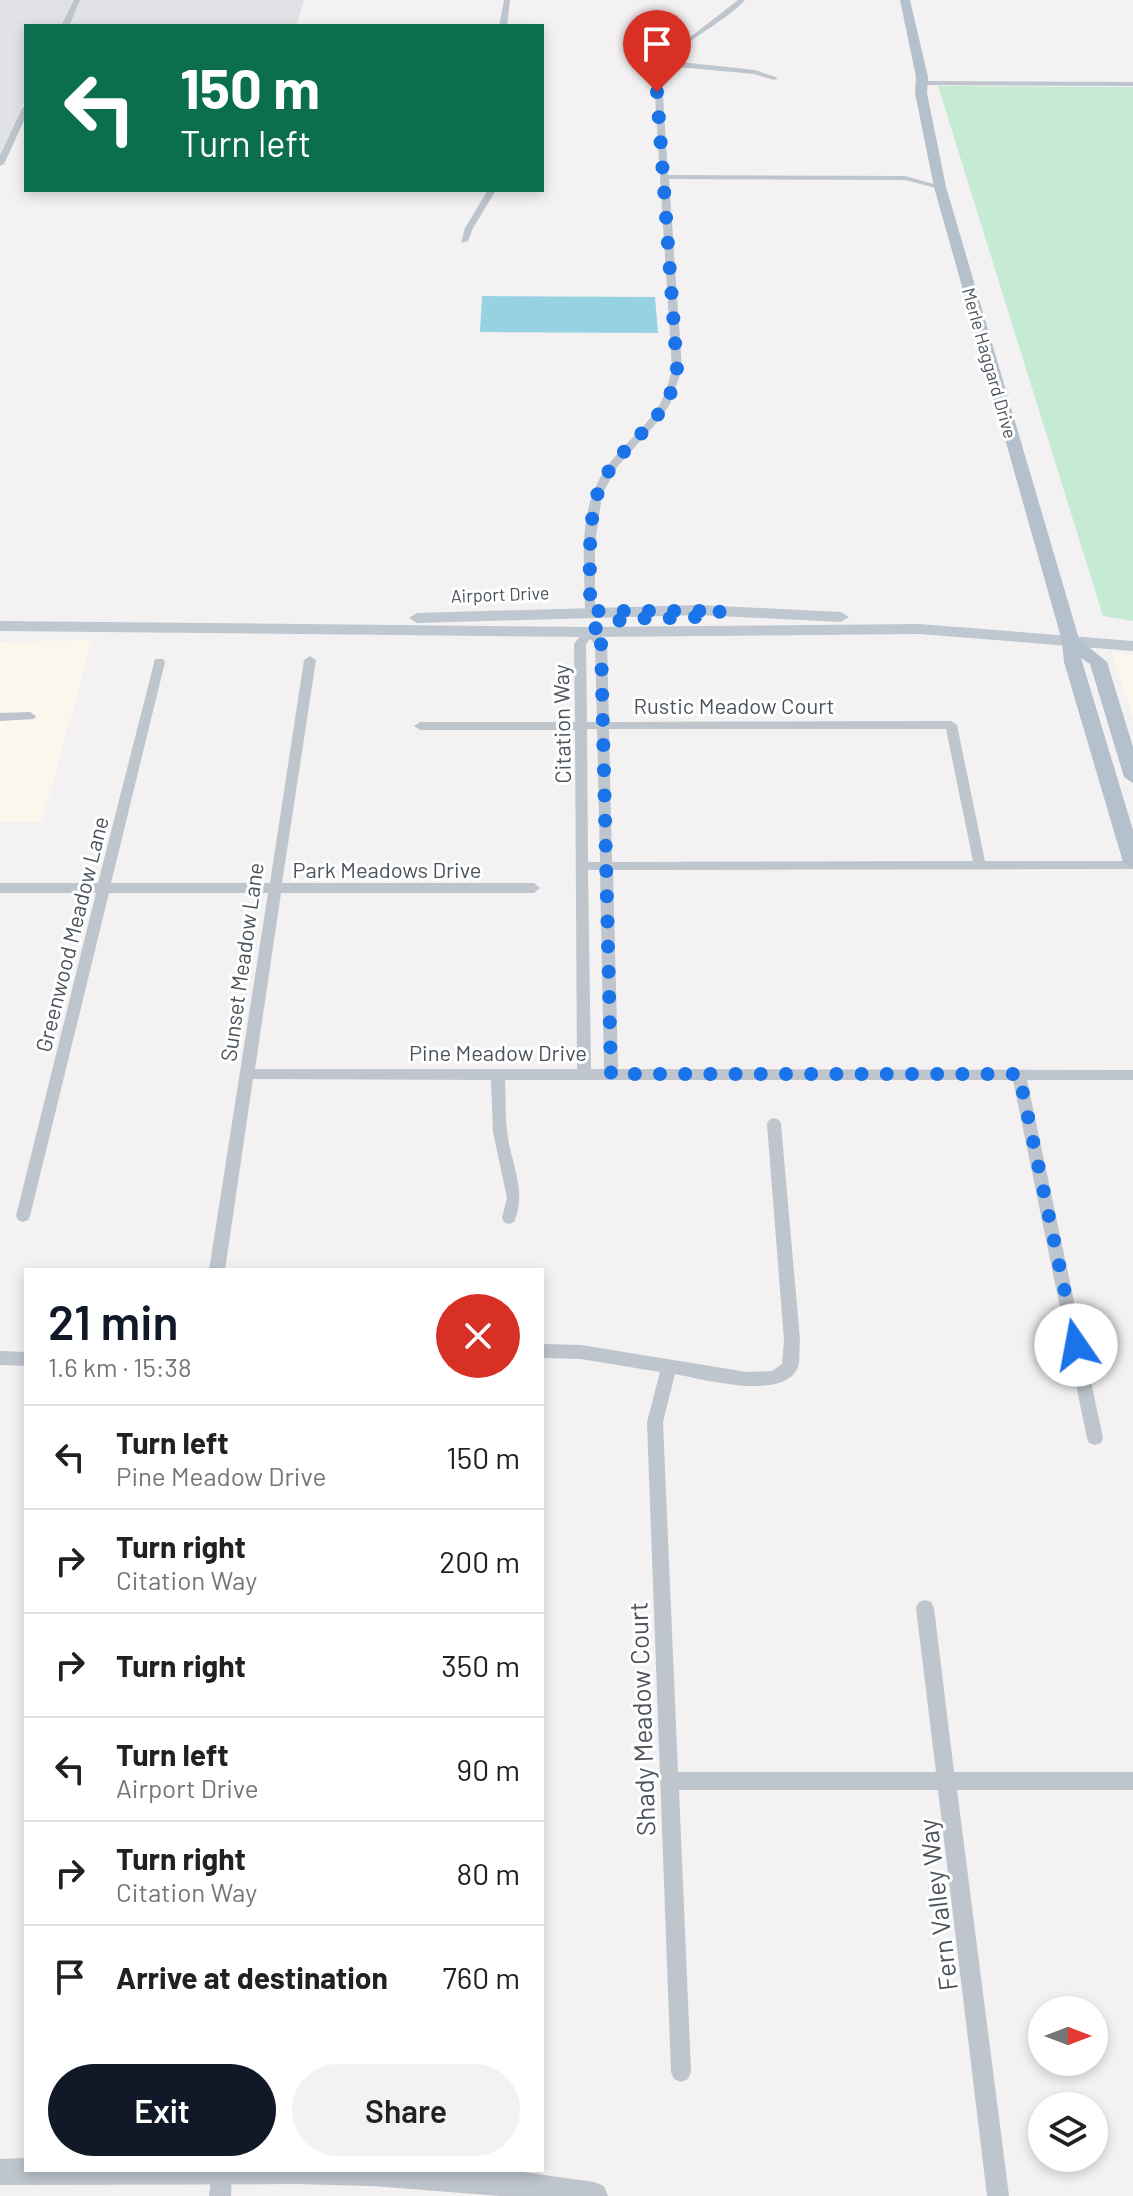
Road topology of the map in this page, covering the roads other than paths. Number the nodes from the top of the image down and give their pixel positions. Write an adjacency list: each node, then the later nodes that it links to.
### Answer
1 (77, 0): 6 (street)
2 (507, 0): 7 (street)
3 (742, 0): 8 (street)
4 (893, 0): 10 (main road, Merle Haggard Drive)
5 (905, 0): 10 (main road, Merle Haggard Drive)
6 (66, 24)
7 (503, 24)
8 (665, 63): 9 (street); 15 (street)
9 (774, 78)
10 (920, 83): 11 (street); 13 (main road, Merle Haggard Drive)
11 (1133, 84)
12 (24, 112): 14 (street)
13 (935, 162): 16 (street); 17 (main road, Merle Haggard Drive)
14 (0, 164)
15 (663, 177): 16 (street); 20 (street)
16 (905, 178): 17 (street)
17 (940, 187): 27 (main road, Merle Haggard Drive)
18 (491, 192): 19 (street)
19 (464, 241)
20 (590, 611): 21 (main road, Airport Drive); 23 (main road, Airport Drive); 25 (main road)
21 (722, 611): 24 (main road, Airport Drive); 26 (main road)
22 (0, 626): 23 (main road, Airport Drive)
23 (273, 629): 25 (main road, Airport Drive)
24 (919, 629): 26 (main road, Airport Drive); 27 (main road, Airport Drive)
25 (448, 631): 26 (main road, Airport Drive)
26 (589, 632): 34 (street, Citation Way); 35 (street, Citation Way)
27 (1071, 641): 28 (main road, Airport Drive); 36 (main road); 37 (main road, Merle Haggard Drive)
28 (1133, 646)
29 (310, 660): 44 (street, Sunset Meadow Lane)
30 (159, 662): 42 (street, Greenwood Meadow Lane)
31 (30, 716): 32 (street)
32 (0, 717)
33 (420, 726): 34 (street, Rustic Meadow Court)
34 (581, 726): 35 (street, Rustic Meadow Court); 39 (street, Citation Way)
35 (603, 726): 38 (street, Rustic Meadow Court); 40 (street, Citation Way)
36 (1133, 777)
37 (1133, 863): 38 (street)
38 (980, 865): 40 (street)
39 (582, 866): 40 (street); 47 (street, Citation Way)
40 (607, 866): 48 (street, Citation Way)
41 (0, 888): 42 (street, Park Meadows Drive)
42 (103, 888): 44 (street, Park Meadows Drive); 52 (street, Greenwood Meadow Lane)
43 (534, 888): 44 (street, Park Meadows Drive)
44 (275, 890): 45 (street, Sunset Meadow Lane)
45 (248, 1074): 46 (street, Pine Meadow Drive); 54 (street, Sunset Meadow Lane)
46 (498, 1074): 47 (street, Pine Meadow Drive); 53 (street)
47 (584, 1074): 48 (street, Pine Meadow Drive)
48 (611, 1074): 49 (street, Pine Meadow Drive)
49 (1019, 1074): 50 (street, Pine Meadow Drive); 59 (street)
50 (1133, 1075)
51 (774, 1124): 58 (street)
52 (23, 1216)
53 (509, 1218)
54 (217, 1268)
55 (544, 1351): 58 (street)
56 (0, 1358): 57 (street)
57 (24, 1359)
58 (669, 1366): 61 (street, Shady Meadow Court)
59 (1095, 1438)
60 (925, 1608): 62 (street, Fern Valley Way)
61 (670, 1781): 62 (street); 64 (street, Shady Meadow Court)
62 (948, 1781): 63 (street); 71 (street, Fern Valley Way)
63 (1133, 1781)
64 (681, 2072)
65 (0, 2172): 66 (street)
66 (24, 2172)
67 (222, 2172): 69 (street)
68 (379, 2172): 70 (street)
69 (220, 2196)
70 (594, 2196)
71 (998, 2196)

